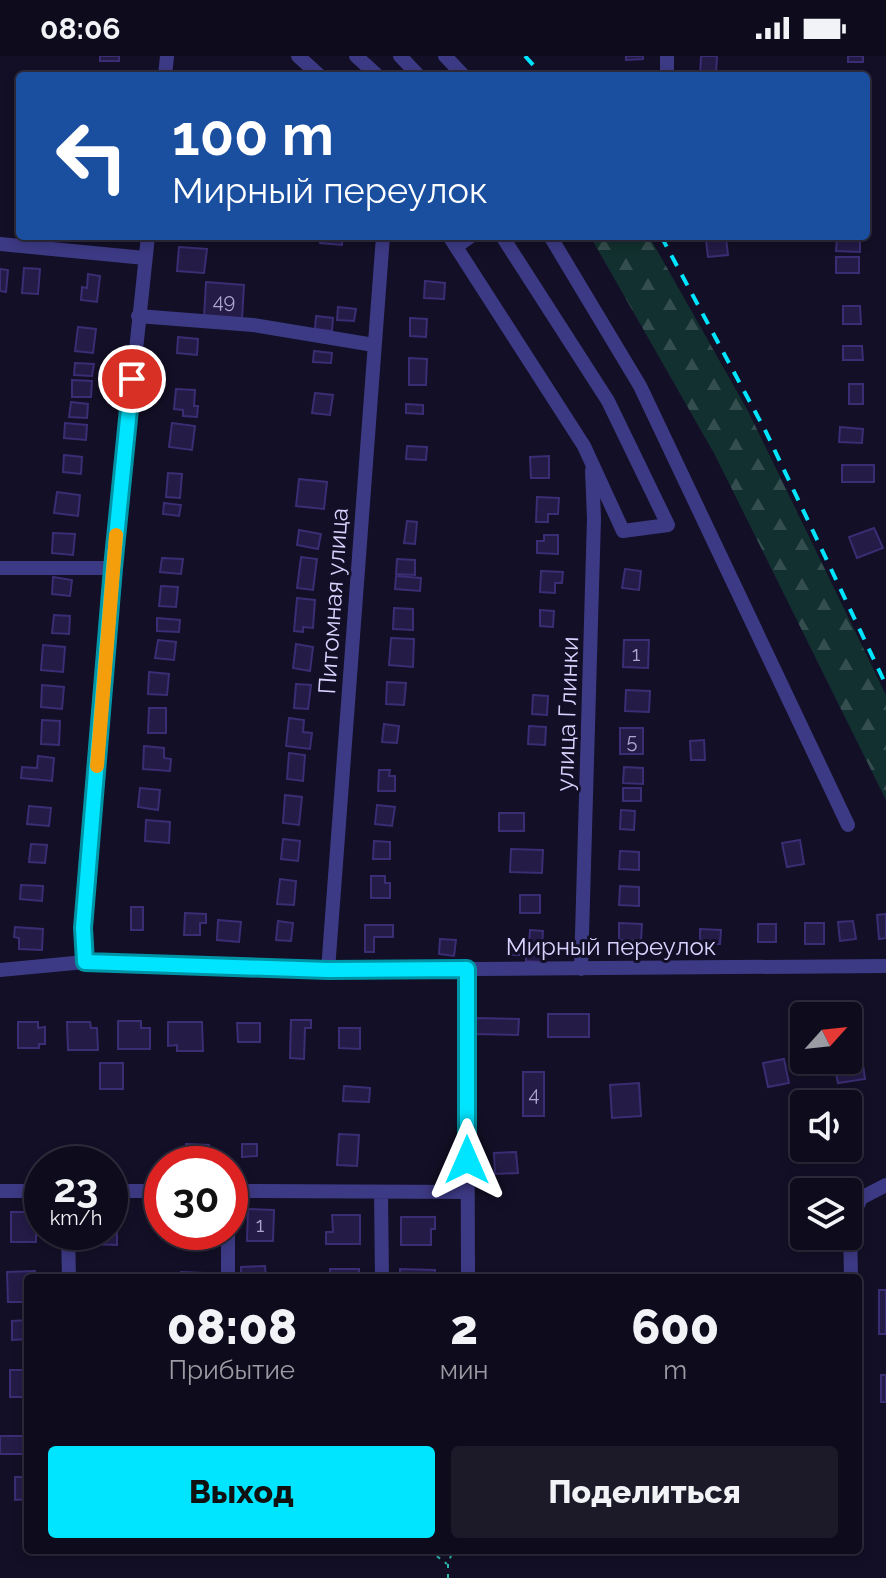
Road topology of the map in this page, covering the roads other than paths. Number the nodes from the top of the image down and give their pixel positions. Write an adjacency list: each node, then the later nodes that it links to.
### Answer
1 (298, 56): 5 (street)
2 (356, 56): 6 (street)
3 (400, 56): 7 (street)
4 (445, 56): 8 (street)
5 (316, 72)
6 (374, 72)
7 (415, 72)
8 (460, 72)
9 (147, 240): 15 (street)
10 (383, 240): 17 (street, Питомная улица)
11 (505, 240): 18 (street)
12 (552, 240): 21 (street)
13 (453, 241): 18 (street)
14 (0, 244): 15 (street)
15 (145, 258): 16 (street)
16 (138, 316): 17 (street); 20 (street)
17 (374, 345): 27 (street, Питомная улица)
18 (591, 461): 25 (street, улица Глинки)
19 (0, 568): 20 (street)
20 (113, 568): 22 (street)
21 (848, 825)
22 (85, 962): 26 (street, Мирный переулок); 27 (street, Мирный переулок)
23 (886, 966): 25 (street, Мирный переулок)
24 (467, 969): 25 (street, Мирный переулок); 27 (street, Мирный переулок); 33 (street)
25 (581, 969)
26 (0, 970)
27 (328, 970)
28 (886, 1185): 40 (street)
29 (0, 1191): 30 (street)
30 (24, 1191)
31 (248, 1191): 32 (street)
32 (381, 1192): 33 (street); 38 (street)
33 (467, 1192): 39 (street)
34 (68, 1250): 36 (street)
35 (228, 1250): 37 (street)
36 (69, 1274)
37 (228, 1274)
38 (382, 1274)
39 (468, 1274)
40 (851, 1274)

